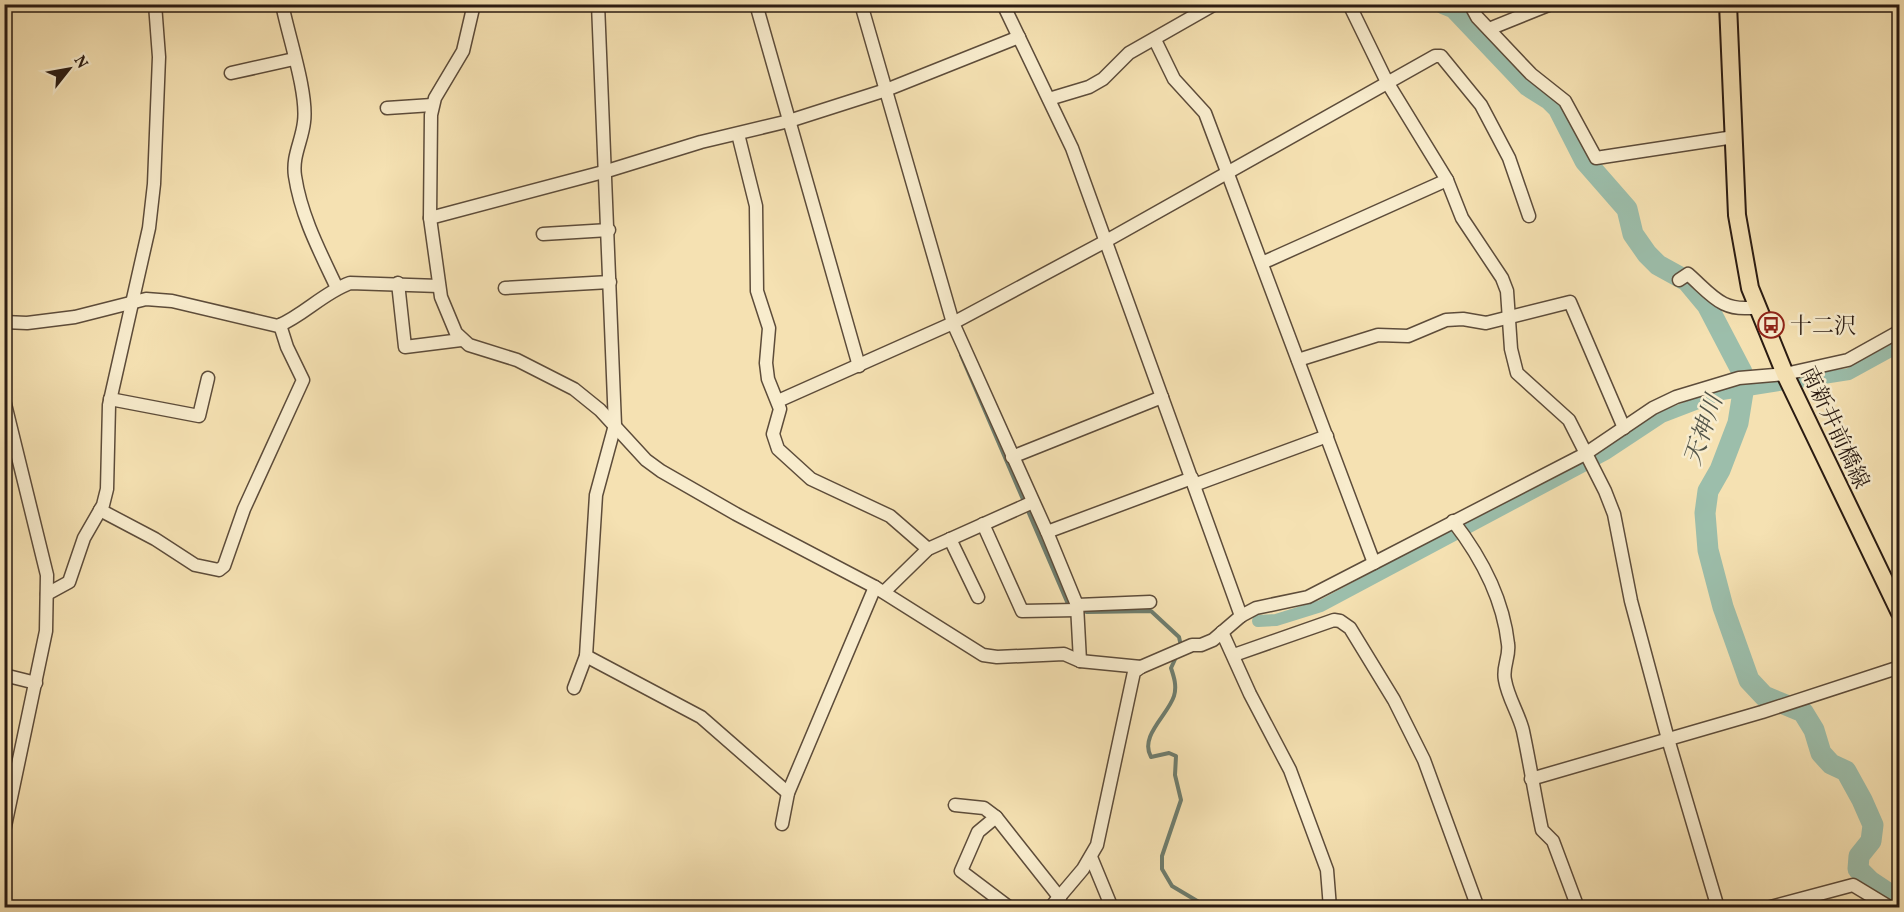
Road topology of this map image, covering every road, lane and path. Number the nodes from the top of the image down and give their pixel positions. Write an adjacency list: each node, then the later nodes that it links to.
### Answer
1 (155, 4): 41 (street)
2 (282, 4): 16 (street)
3 (474, 4): 21 (street)
4 (598, 4): 26 (street)
5 (756, 4): 23 (street)
6 (861, 4): 19 (street)
7 (1004, 4): 14 (street)
8 (1215, 4): 15 (street)
9 (1349, 4): 18 (street)
10 (1470, 4): 13 (street)
11 (1551, 4): 13 (street)
12 (1728, 4): 25 (main road, 南新井前橋線)
13 (1489, 29): 25 (street)
14 (1018, 37): 19 (street); 20 (street)
15 (1155, 40): 20 (street); 27 (street)
16 (294, 59): 17 (street); 39 (street)
17 (231, 73)
18 (1387, 81): 27 (street); 28 (street); 29 (street)
19 (886, 90): 23 (street); 45 (street)
20 (1049, 99): 33 (street)
21 (432, 105): 22 (street); 30 (street)
22 (387, 108)
23 (789, 121): 24 (street); 50 (street)
24 (738, 134): 26 (street); 56 (street)
25 (1734, 137): 42 (main road, 南新井前橋線)
26 (607, 171): 30 (street); 31 (street)
27 (1228, 171): 33 (street); 34 (street)
28 (1447, 180): 34 (street); 43 (street)
29 (1529, 216)
30 (430, 218): 38 (street)
31 (609, 230): 32 (street); 36 (street)
32 (543, 234)
33 (1106, 241): 45 (street); 53 (street)
34 (1262, 264): 49 (street)
35 (1682, 278): 42 (street)
36 (610, 282): 40 (street); 57 (street)
37 (398, 283): 38 (street); 39 (street); 48 (street)
38 (439, 286): 48 (street)
39 (337, 288): 46 (street)
40 (505, 288)
41 (135, 299): 44 (street); 46 (street); 54 (street)
42 (1757, 307): 51 (main road, 南新井前橋線)
43 (1508, 317): 49 (street); 58 (street); 60 (street)
44 (4, 322)
45 (953, 323): 50 (street); 61 (street)
46 (280, 325): 64 (street)
47 (1899, 332): 51 (street)
48 (461, 340): 57 (street)
49 (1298, 360): 59 (street)
50 (859, 366): 56 (street)
51 (1785, 374): 58 (street); 76 (main road, 南新井前橋線)
52 (208, 378): 54 (street)
53 (1162, 398): 61 (street); 62 (street)
54 (110, 399): 64 (street)
55 (4, 400): 72 (street)
56 (778, 400): 69 (street)
57 (615, 425): 71 (street); 80 (street)
58 (1624, 428): 60 (street)
59 (1327, 436): 62 (street); 70 (street)
60 (1584, 454): 65 (street); 87 (street)
61 (1012, 457): 63 (street)
62 (1193, 482): 67 (street); 77 (street)
63 (1033, 502): 66 (street); 67 (street)
64 (100, 510): 72 (street)
65 (1453, 521): 70 (street); 88 (street)
66 (983, 524): 68 (street); 75 (street)
67 (1047, 532): 75 (street)
68 (950, 539): 69 (street); 73 (street)
69 (928, 549): 71 (street)
70 (1374, 563): 77 (street)
71 (880, 589): 81 (street); 89 (street)
72 (47, 594): 85 (street)
73 (978, 597)
74 (1150, 602): 75 (street)
75 (1077, 607): 81 (street)
76 (1899, 613)
77 (1241, 616): 78 (street)
78 (1222, 632): 79 (street); 82 (street)
79 (1234, 655): 99 (street); 100 (street)
80 (586, 656): 86 (street); 89 (street)
81 (1080, 661): 82 (street)
82 (1141, 667): 94 (street)
83 (1899, 667): 87 (street)
84 (4, 675): 85 (street)
85 (36, 683): 93 (street)
86 (574, 688)
87 (1668, 739): 88 (street); 102 (street)
88 (1531, 778): 101 (street)
89 (788, 793): 92 (street)
90 (954, 805): 91 (street)
91 (996, 817): 95 (street); 96 (street)
92 (782, 824)
93 (4, 831)
94 (1091, 857): 95 (street); 98 (street)
95 (1060, 898): 97 (street)
96 (1010, 908)
97 (1050, 908)
98 (1112, 908)
99 (1330, 908)
100 (1478, 908)
101 (1578, 908)
102 (1718, 908)
103 (1767, 908): 104 (street)
104 (1891, 908)

